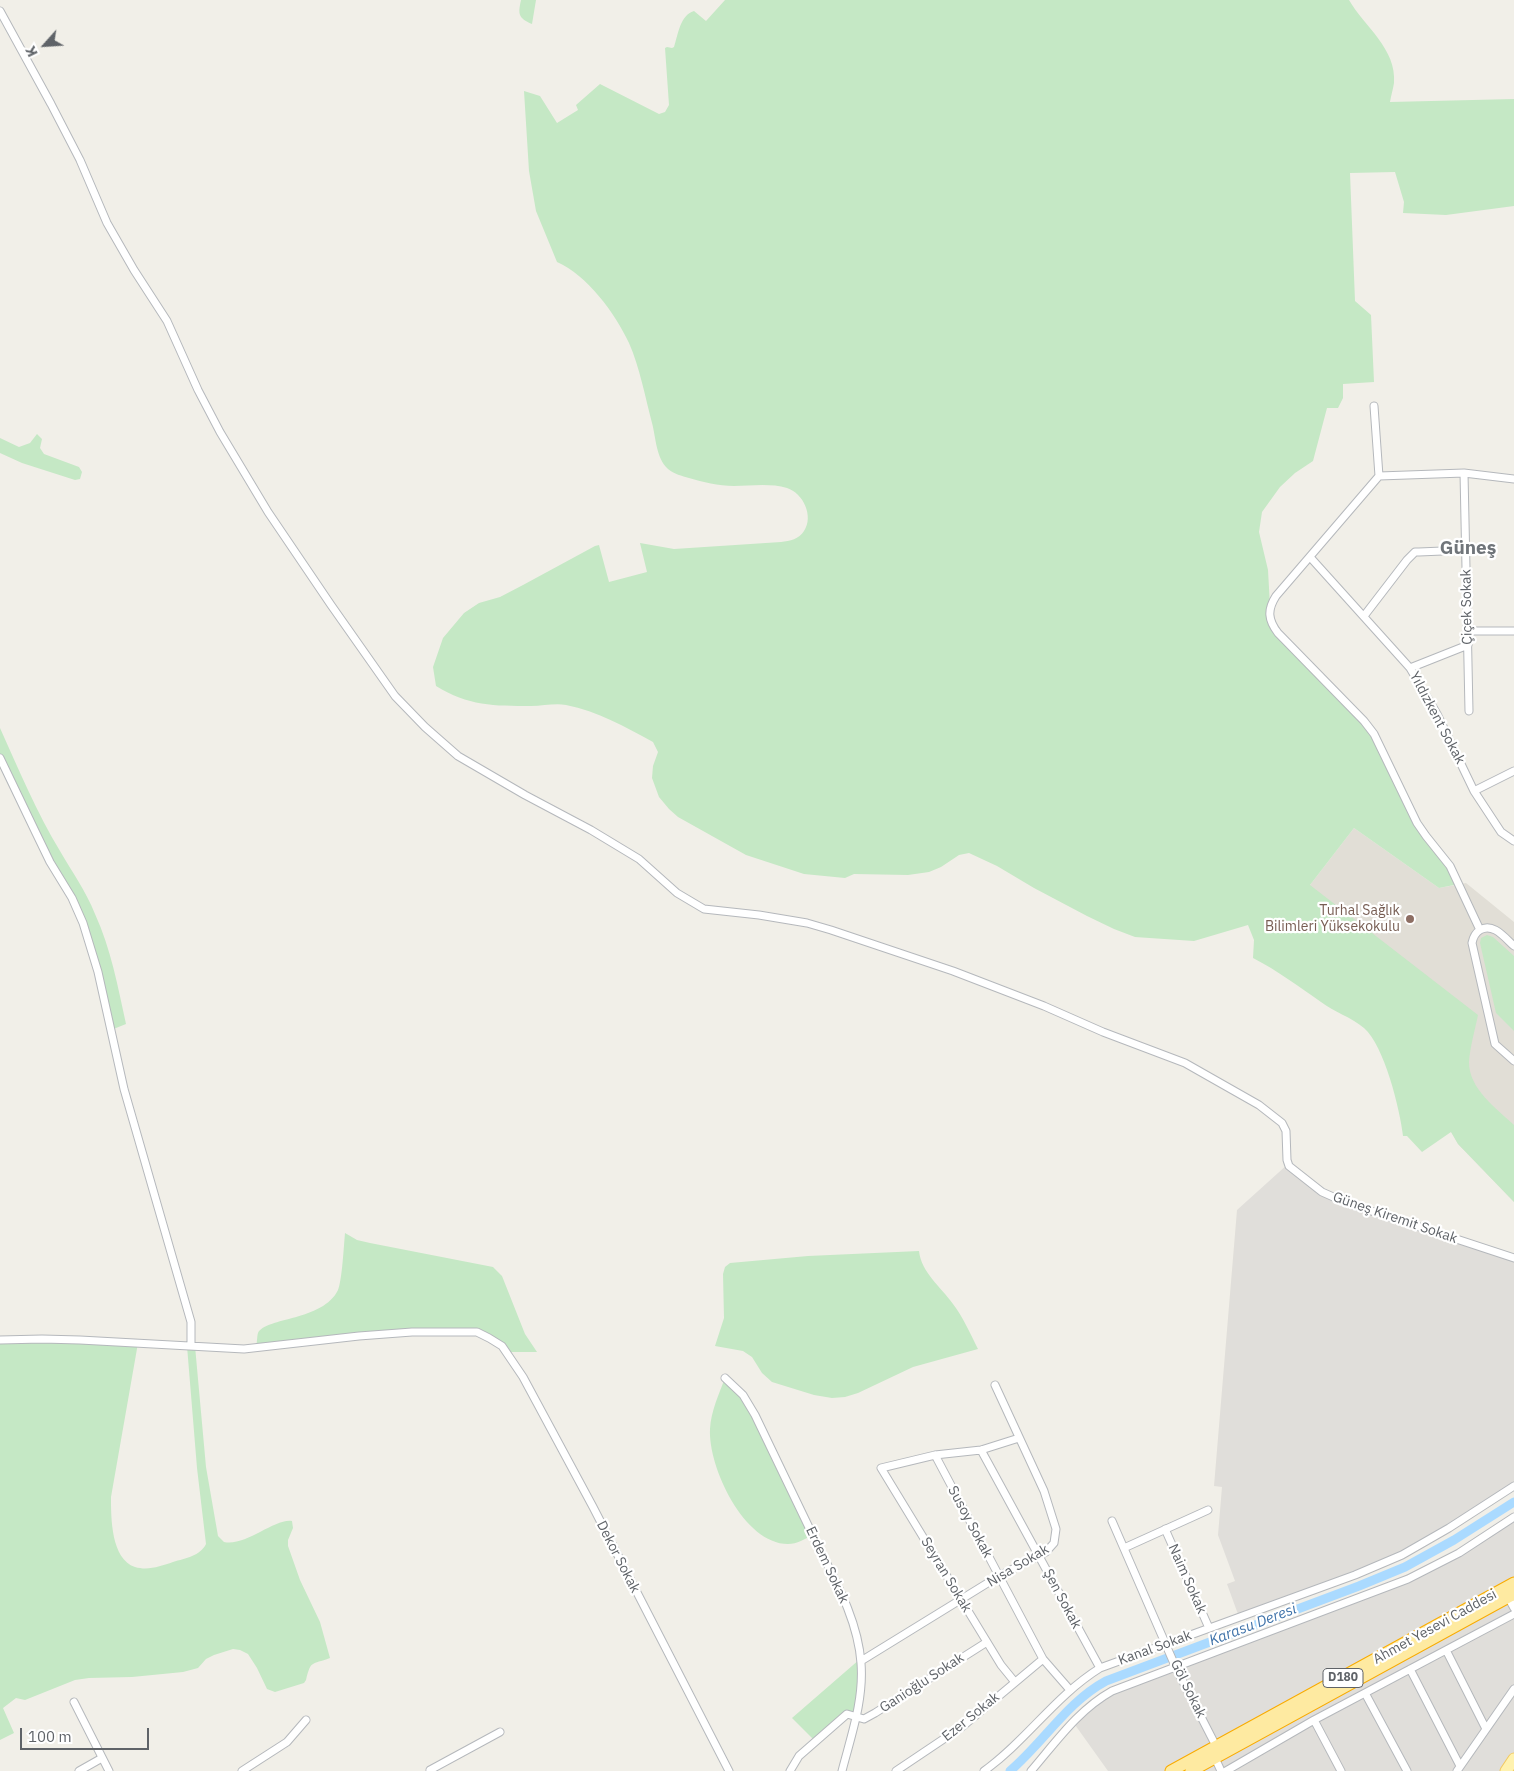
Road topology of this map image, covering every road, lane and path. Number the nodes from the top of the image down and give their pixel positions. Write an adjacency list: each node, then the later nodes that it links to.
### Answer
1 (0, 11): 21 (street, Güneş Kiremit Sokak)
2 (1374, 406): 4 (street)
3 (1464, 474): 4 (street); 5 (street); 6 (street, Çiçek Sokak)
4 (1379, 476): 7 (street)
5 (1514, 478)
6 (1466, 550): 8 (street); 9 (street, Çiçek Sokak)
7 (1310, 557): 8 (street, Yıldızkent Sokak); 18 (street)
8 (1364, 616): 12 (street, Yıldızkent Sokak)
9 (1468, 631): 10 (street); 11 (street, Çiçek Sokak)
10 (1514, 631)
11 (1468, 645): 12 (street); 13 (street, Çiçek Sokak)
12 (1410, 668): 16 (street, Yıldızkent Sokak)
13 (1469, 711)
14 (0, 758): 23 (street)
15 (1514, 771): 16 (street)
16 (1474, 791): 17 (street, Yıldızkent Sokak)
17 (1514, 841)
18 (1480, 930): 19 (street); 20 (street)
19 (1514, 946)
20 (1514, 1062)
21 (1514, 1258)
22 (0, 1340): 23 (street)
23 (191, 1346): 69 (street, Dekor Sokak)
24 (725, 1378): 47 (street, Erdem Sokak)
25 (995, 1385): 26 (street, Nisa Sokak)
26 (1019, 1438): 27 (street); 35 (street, Nisa Sokak)
27 (981, 1450): 28 (street); 35 (street, Şen Sokak)
28 (935, 1455): 36 (street, Susoy Sokak); 39 (street, Seyran Sokak)
29 (1514, 1486): 42 (street, Kanal Sokak)
30 (1208, 1510): 33 (street)
31 (1514, 1517): 49 (street)
32 (1112, 1521): 34 (street, Göl Sokak)
33 (1165, 1530): 34 (street); 42 (street, Naim Sokak)
34 (1124, 1548): 44 (street, Göl Sokak)
35 (1039, 1556): 36 (street, Nisa Sokak); 48 (street, Şen Sokak)
36 (999, 1576): 39 (street, Nisa Sokak); 46 (street, Susoy Sokak)
37 (1514, 1583): 61 (highway, Ahmet Yesevi Caddesi / D180)
38 (1511, 1596): 40 (street); 61 (highway, Ahmet Yesevi Caddesi / D180)
39 (962, 1600): 43 (street, Seyran Sokak); 47 (street, Nisa Sokak)
40 (1514, 1608)
41 (1514, 1614): 45 (street)
42 (1209, 1628): 44 (street, Kanal Sokak)
43 (987, 1642): 51 (street, Seyran Sokak); 56 (street, Ganioğlu Sokak)
44 (1167, 1644): 48 (street, Kanal Sokak); 49 (street, Göl Sokak)
45 (1446, 1650): 50 (street); 59 (street)
46 (1043, 1659): 51 (street, Ezer Sokak); 53 (street, Susoy Sokak)
47 (861, 1661): 56 (street, Erdem Sokak)
48 (1100, 1668): 53 (street, Kanal Sokak)
49 (1176, 1668): 61 (street, Göl Sokak); 74 (street)
50 (1410, 1669): 54 (street); 64 (street)
51 (1014, 1681): 72 (street, Ezer Sokak)
52 (1514, 1689): 59 (street)
53 (1070, 1690): 73 (street, Kanal Sokak)
54 (1365, 1693): 58 (street); 80 (street)
55 (74, 1702): 62 (street)
56 (857, 1716): 70 (street, Ganioğlu Sokak); 71 (street, Erdem Sokak)
57 (306, 1720): 67 (street)
58 (1314, 1720): 78 (street); 79 (street)
59 (1486, 1729): 64 (street)
60 (500, 1732): 68 (street)
61 (1216, 1752): 75 (highway, Ahmet Yesevi Caddesi / D180); 76 (highway, Ahmet Yesevi Caddesi / D180); 77 (street, Göl Sokak)
62 (102, 1758): 65 (street); 66 (street)
63 (1514, 1759): 81 (main road)
64 (1458, 1768)
65 (78, 1771)
66 (108, 1771)
67 (242, 1771)
68 (431, 1771)
69 (729, 1771)
70 (790, 1771)
71 (842, 1771)
72 (896, 1771)
73 (984, 1771)
74 (1031, 1771)
75 (1171, 1771)
76 (1192, 1771)
77 (1221, 1771)
78 (1226, 1771)
79 (1341, 1771)
80 (1408, 1771)
81 (1506, 1771)

